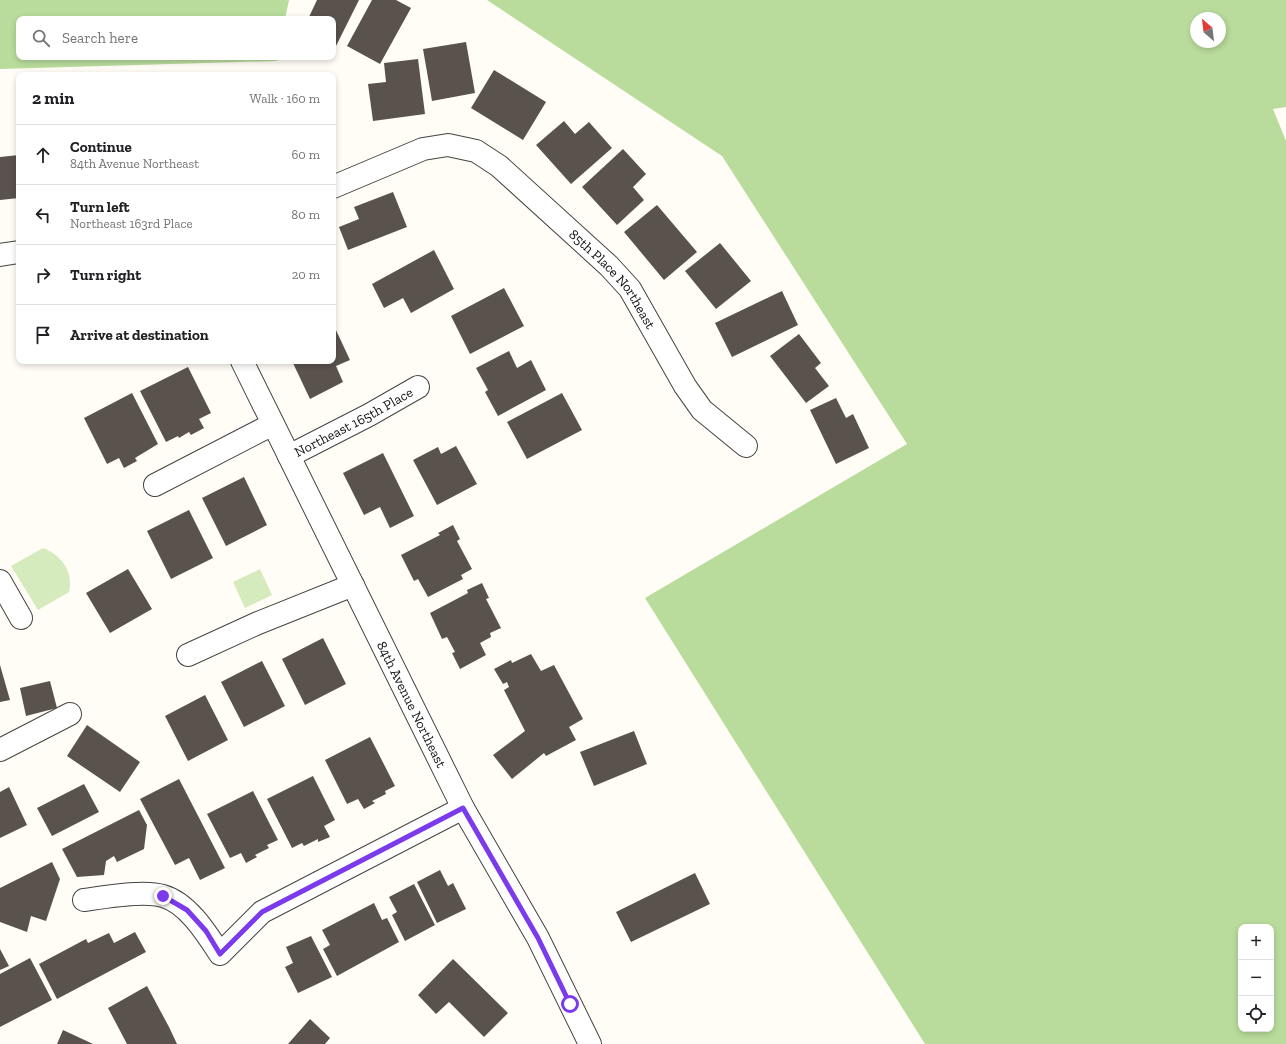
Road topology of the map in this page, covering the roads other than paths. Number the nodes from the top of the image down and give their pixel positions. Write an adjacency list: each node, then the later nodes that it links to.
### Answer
1 (336, 186): 7 (street, 85th Place Northeast)
2 (16, 253): 3 (street)
3 (0, 256)
4 (243, 364): 6 (street, 84th Avenue Northeast)
5 (418, 387): 8 (street, Northeast 165th Place)
6 (273, 424): 8 (street, 84th Avenue Northeast); 9 (street)
7 (746, 446)
8 (289, 456): 11 (street, 84th Avenue Northeast)
9 (155, 485)
10 (0, 581): 12 (street)
11 (353, 585): 13 (street); 16 (street, 84th Avenue Northeast)
12 (22, 618)
13 (188, 655)
14 (70, 714): 15 (street)
15 (0, 750)
16 (463, 808): 17 (street); 18 (street, 84th Avenue Northeast)
17 (84, 900)
18 (590, 1044)

